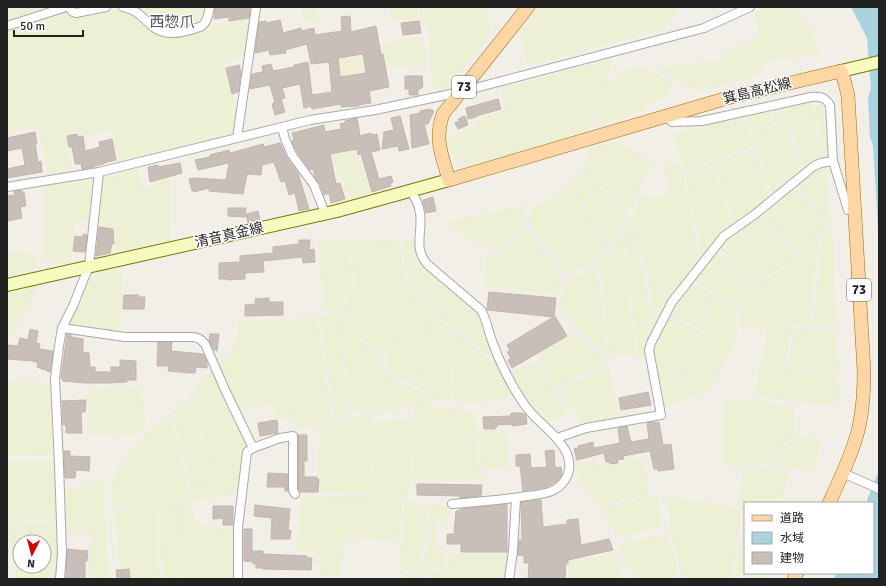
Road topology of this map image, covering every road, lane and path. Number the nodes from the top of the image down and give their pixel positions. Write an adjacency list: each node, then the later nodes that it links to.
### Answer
1 (66, 7): 9 (street)
2 (69, 7): 3 (street)
3 (106, 7)
4 (124, 7): 5 (street)
5 (210, 7)
6 (256, 7): 15 (street)
7 (528, 7): 12 (main road, 73)
8 (750, 7): 12 (street)
9 (7, 26)
10 (879, 62): 11 (main road)
11 (841, 71): 13 (main road, 箕島高松線); 21 (main road, 73)
12 (460, 92): 14 (street); 18 (main road, 73)
13 (666, 116): 16 (street); 18 (main road, 箕島高松線)
14 (282, 127): 15 (street); 22 (street)
15 (237, 138): 17 (street)
16 (833, 161): 21 (street); 26 (street)
17 (99, 172): 19 (street); 23 (street)
18 (449, 180): 20 (main road, 清音真金線)
19 (7, 187)
20 (410, 190): 22 (main road, 清音真金線); 26 (street)
21 (855, 209): 28 (main road, 73)
22 (325, 213): 23 (main road, 清音真金線)
23 (89, 266): 24 (main road, 清音真金線); 25 (street)
24 (7, 285)
25 (62, 328): 27 (street); 34 (street)
26 (557, 438): 31 (street)
27 (253, 448): 30 (street); 35 (street)
28 (847, 474): 29 (street); 32 (main road, 73)
29 (879, 489)
30 (295, 494)
31 (516, 499): 33 (street); 36 (street)
32 (830, 502)
33 (452, 504)
34 (60, 579)
35 (238, 579)
36 (509, 579)

